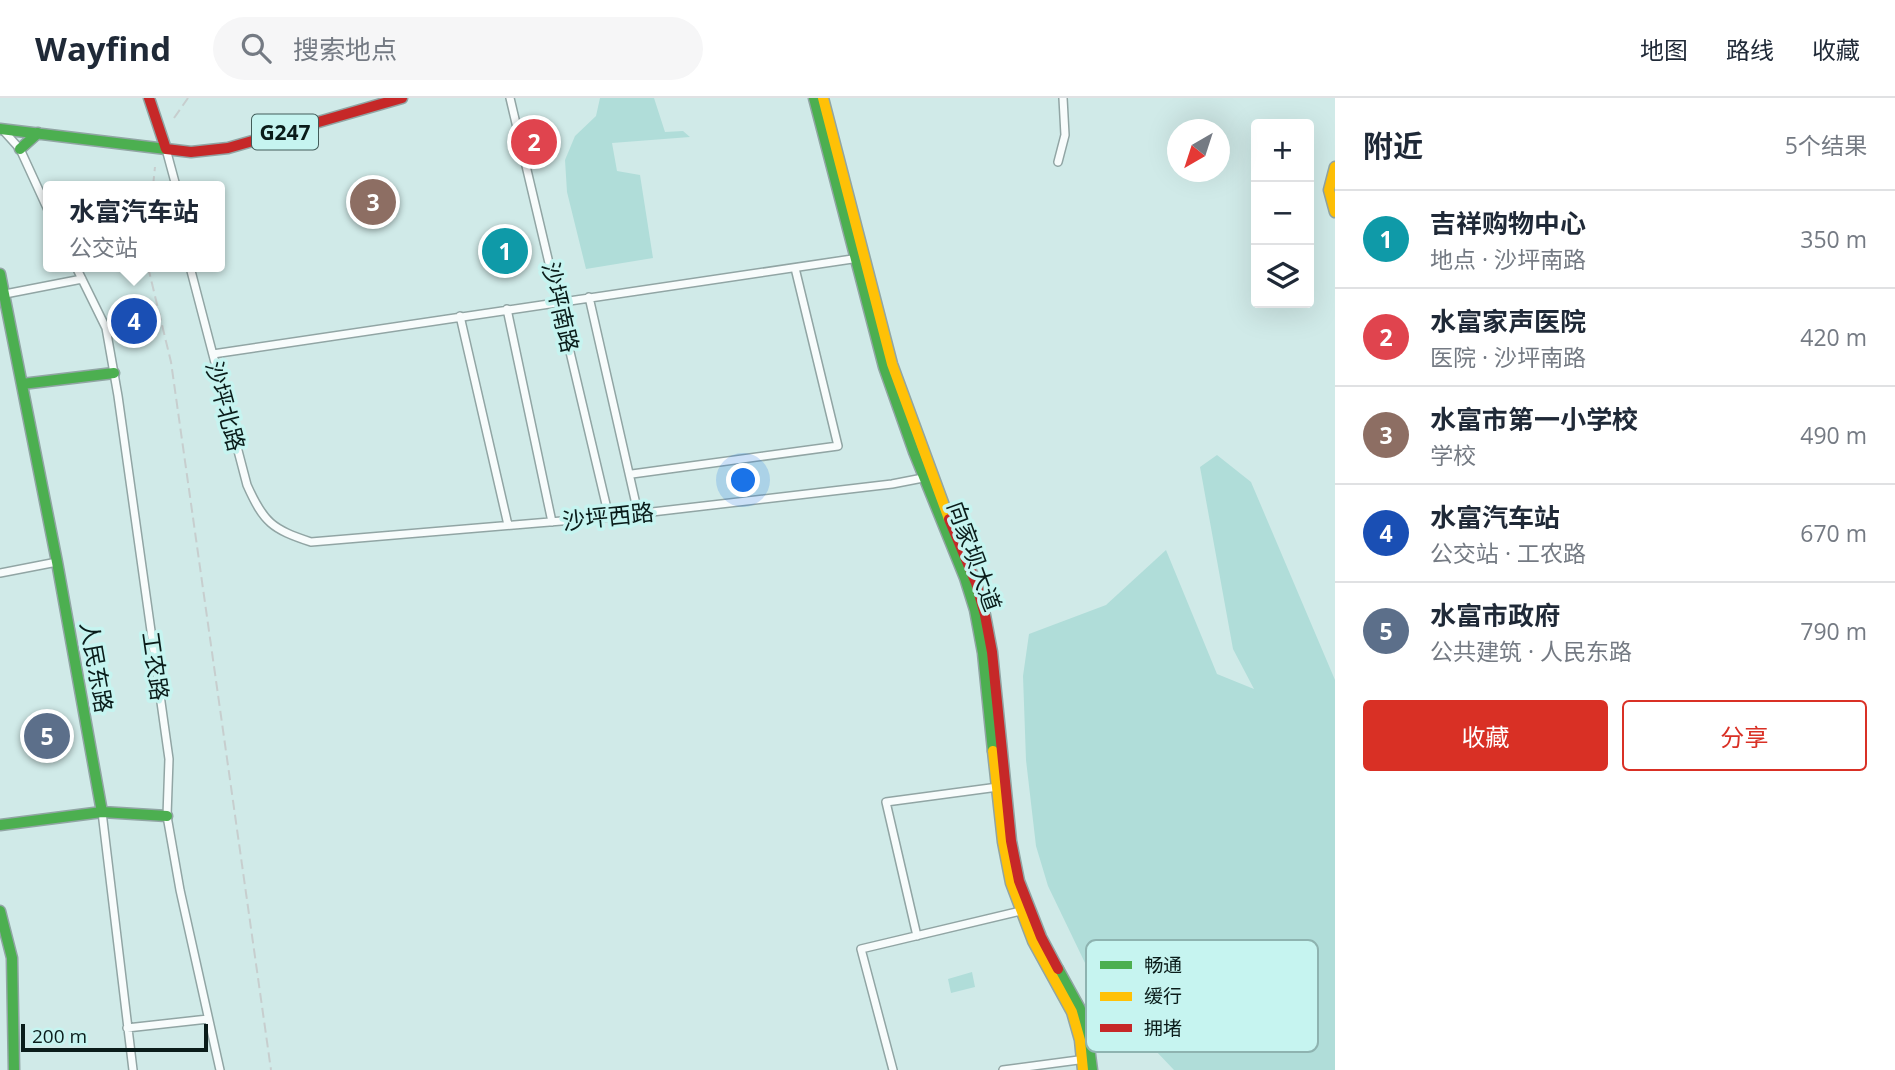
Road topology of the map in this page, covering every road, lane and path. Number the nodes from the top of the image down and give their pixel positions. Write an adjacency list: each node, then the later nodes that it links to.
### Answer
1 (149, 98): 10 (main road)
2 (402, 98): 10 (main road, G247)
3 (510, 98): 24 (street, 沙坪南路)
4 (814, 98): 16 (main road, 向家坝大道)
5 (823, 98): 16 (main road, 向家坝大道)
6 (1063, 98): 11 (street)
7 (1, 129): 8 (main road); 9 (street)
8 (38, 133): 9 (main road); 10 (main road)
9 (20, 149): 14 (street)
10 (166, 149): 13 (street)
11 (1059, 162)
12 (1335, 167): 15 (main road)
13 (175, 181)
14 (43, 199)
15 (1335, 212)
16 (859, 258): 17 (street); 31 (main road, 向家坝大道)
17 (795, 268): 23 (street); 30 (street)
18 (78, 272): 21 (street, 工农路)
19 (191, 272): 27 (street, 沙坪北路)
20 (0, 274): 22 (main road, 人民东路)
21 (82, 279): 22 (street); 28 (street, 工农路)
22 (5, 294): 29 (main road, 人民东路)
23 (589, 297): 24 (street); 32 (street)
24 (560, 301): 25 (street); 33 (street, 沙坪南路)
25 (507, 309): 26 (street); 34 (street)
26 (460, 316): 27 (street); 35 (street)
27 (213, 354): 36 (street, 沙坪北路)
28 (114, 373): 29 (main road); 41 (street, 工农路)
29 (22, 384): 37 (main road, 人民东路)
30 (632, 474)
31 (928, 477): 32 (street, 沙坪西路); 39 (main road, 向家坝大道)
32 (638, 513): 33 (street, 沙坪西路)
33 (610, 517): 34 (street, 沙坪西路)
34 (552, 522): 35 (street, 沙坪西路)
35 (508, 525): 36 (street, 沙坪西路)
36 (284, 533)
37 (57, 562): 38 (street); 40 (main road, 人民东路)
38 (0, 573)
39 (1002, 786): 43 (main road, 向家坝大道); 45 (street)
40 (102, 812): 41 (main road); 42 (main road); 47 (street, 人民东路)
41 (167, 816): 46 (street, 工农路)
42 (0, 825)
43 (1025, 910): 45 (street); 48 (main road, 向家坝大道)
44 (0, 911): 49 (main road)
45 (917, 936): 52 (street)
46 (208, 1019): 47 (street); 51 (street, 工农路)
47 (127, 1028): 50 (street, 人民东路)
48 (1087, 1064): 53 (street)
49 (14, 1070)
50 (133, 1070)
51 (220, 1070)
52 (893, 1070)
53 (1003, 1070)

